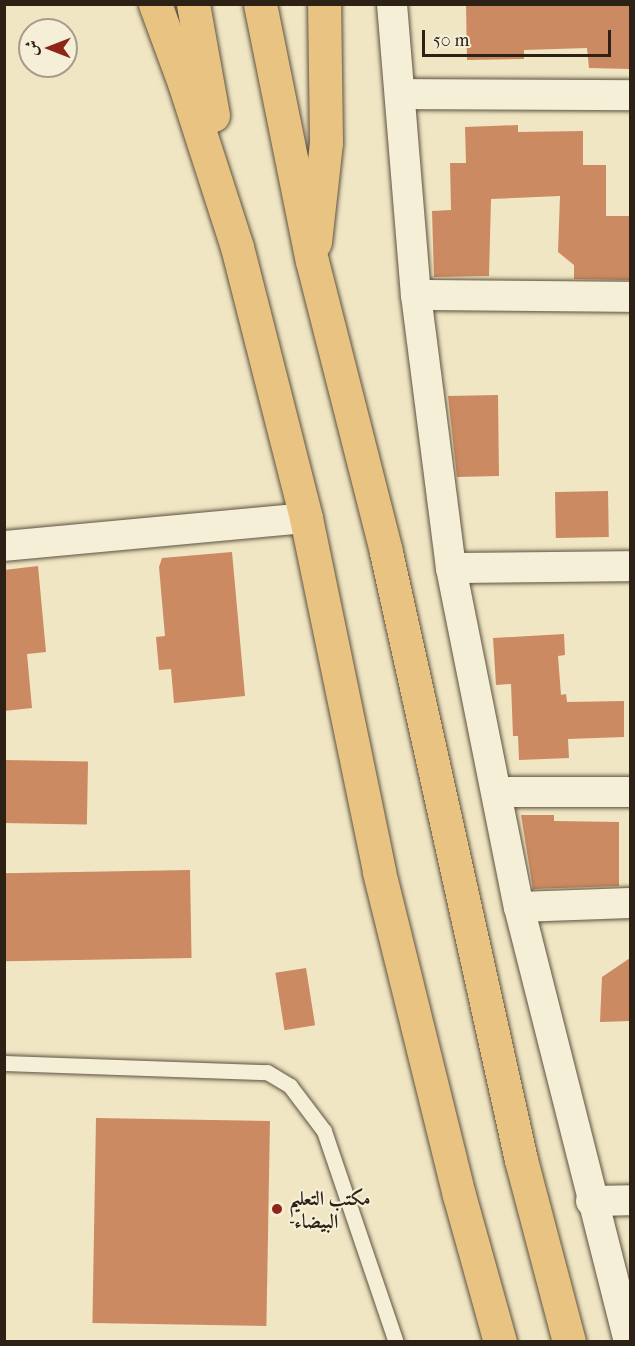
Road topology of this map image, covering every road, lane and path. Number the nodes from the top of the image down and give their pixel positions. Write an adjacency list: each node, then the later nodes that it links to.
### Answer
1 (154, 4): 8 (highway)
2 (193, 4): 8 (highway)
3 (260, 4): 9 (highway)
4 (324, 4): 9 (highway)
5 (392, 4): 6 (street)
6 (401, 94): 7 (street); 10 (street)
7 (630, 95)
8 (237, 247): 12 (highway)
9 (312, 261): 25 (highway)
10 (416, 295): 11 (street); 15 (street)
11 (630, 297)
12 (306, 518): 13 (street); 24 (highway)
13 (4, 546)
14 (630, 566): 15 (street)
15 (451, 568): 16 (street)
16 (498, 792): 17 (street); 19 (street)
17 (630, 792)
18 (630, 903): 19 (street)
19 (519, 907): 22 (street)
20 (4, 1063): 23 (lane)
21 (630, 1200): 22 (street)
22 (591, 1201): 26 (street)
23 (396, 1341)
24 (500, 1341)
25 (569, 1341)
26 (629, 1341)

